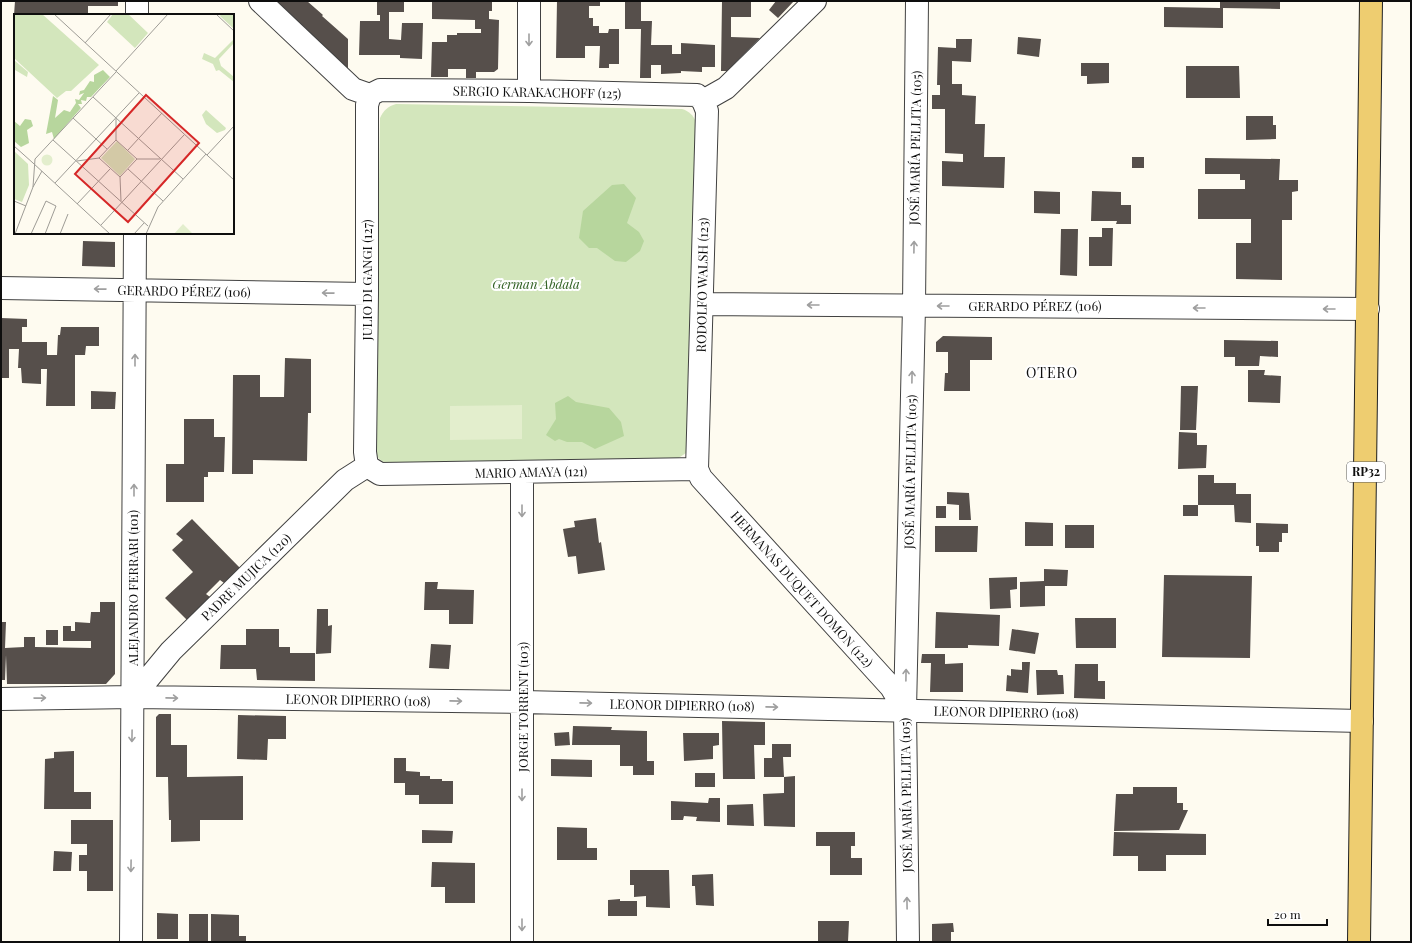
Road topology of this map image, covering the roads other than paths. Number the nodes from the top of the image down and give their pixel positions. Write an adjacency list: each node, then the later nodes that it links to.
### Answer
1 (137, 1): 7 (street)
2 (260, 1): 9 (street)
3 (529, 1): 8 (street, one-way to 8)
4 (815, 1): 10 (street)
5 (917, 1): 16 (street, JOSÉ MARÍA PELLITA (105), one-way to 5)
6 (1371, 1): 17 (main road, RP32)
7 (137, 14)
8 (529, 90): 9 (street, SERGIO KARAKACHOFF (125)); 10 (street, SERGIO KARAKACHOFF (125))
9 (370, 95): 14 (street, JULIO DI GANGI (127))
10 (703, 101): 15 (street, RODOLFO WALSH (123))
11 (135, 234): 13 (street, ALEJANDRO FERRARI (101))
12 (1, 288): 13 (street, GERARDO PÉREZ (106), one-way to 12)
13 (135, 290): 14 (street, GERARDO PÉREZ (106), one-way to 13); 21 (street, ALEJANDRO FERRARI (101), one-way to 13)
14 (367, 294): 18 (street, JULIO DI GANGI (127))
15 (702, 304): 16 (street, GERARDO PÉREZ (106), one-way to 15); 19 (street, RODOLFO WALSH (123))
16 (914, 306): 17 (street, GERARDO PÉREZ (106), one-way to 16); 24 (street, JOSÉ MARÍA PELLITA (105), one-way to 16)
17 (1368, 309): 25 (main road, RP32)
18 (368, 466): 20 (street, MARIO AMAYA (121)); 21 (street, PADRE MUJICA (120))
19 (697, 469): 20 (street, MARIO AMAYA (121)); 24 (street, HERMANAS DUQUET DOMON (122))
20 (522, 472): 23 (street, JORGE TORRENT (103), one-way to 23)
21 (133, 697): 22 (street, LEONOR DIPIERRO (108), one-way to 21); 23 (street, LEONOR DIPIERRO (108), one-way to 23); 26 (street, ALEJANDRO FERRARI (101), one-way to 26)
22 (1, 699)
23 (523, 702): 24 (street, LEONOR DIPIERRO (108), one-way to 24); 27 (street, JORGE TORRENT (103), one-way to 27)
24 (906, 710): 25 (street, LEONOR DIPIERRO (108)); 28 (street, JOSÉ MARÍA PELLITA (105), one-way to 24)
25 (1362, 721): 29 (main road, RP32)
26 (130, 942)
27 (522, 942)
28 (908, 942)
29 (1359, 942)

